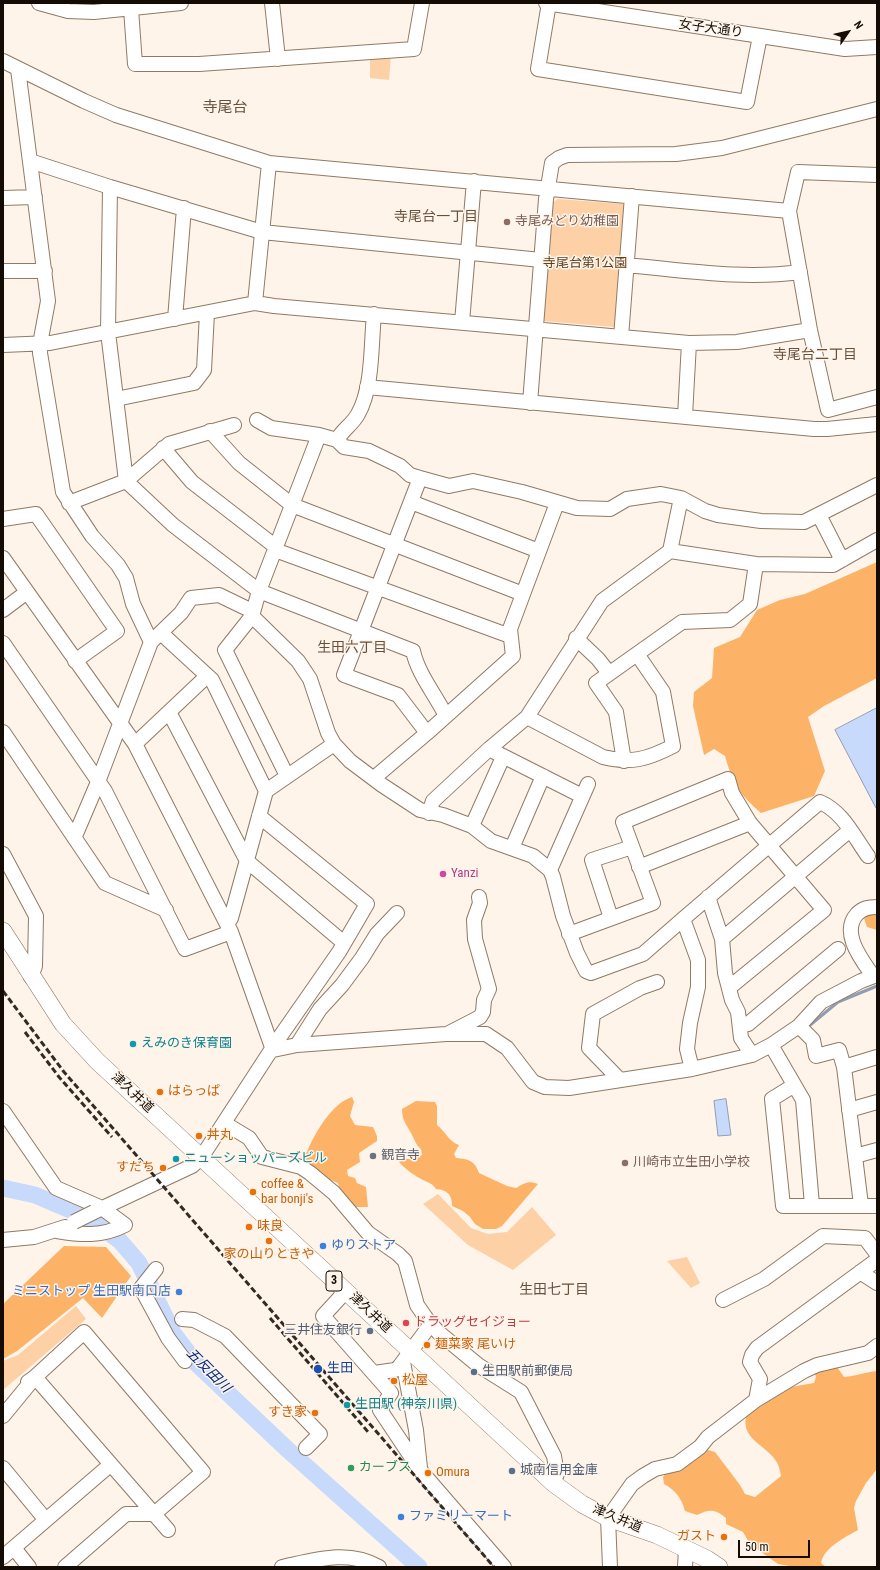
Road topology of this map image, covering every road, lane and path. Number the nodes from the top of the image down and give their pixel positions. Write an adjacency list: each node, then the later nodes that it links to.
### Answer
1 (39, 3): 7 (street)
2 (181, 3): 7 (street)
3 (272, 3): 10 (street)
4 (422, 3): 10 (street)
5 (548, 3): 6 (street, 女子大通り); 8 (street)
6 (609, 8): 8 (street, 女子大通り)
7 (131, 9): 10 (street)
8 (760, 36): 9 (street, 女子大通り)
9 (877, 47)
10 (278, 59)
11 (3, 61): 12 (street)
12 (18, 69): 14 (street); 15 (street)
13 (877, 109): 19 (street)
14 (30, 160): 18 (street); 21 (street)
15 (269, 163): 17 (street); 25 (street)
16 (877, 175): 24 (street)
17 (474, 181): 19 (street); 26 (street)
18 (110, 187): 23 (street); 39 (street)
19 (547, 189): 20 (street); 27 (street)
20 (632, 196): 24 (street); 28 (street)
21 (35, 197): 22 (street); 30 (street)
22 (3, 198)
23 (184, 208): 25 (street); 35 (street)
24 (789, 211): 31 (street)
25 (262, 232): 26 (street); 32 (street)
26 (467, 252): 27 (street); 36 (street)
27 (541, 260): 37 (street)
28 (626, 265): 31 (street); 40 (street)
29 (3, 271): 30 (street)
30 (45, 271): 42 (street)
31 (800, 272): 38 (street)
32 (255, 303): 33 (street); 34 (street)
33 (207, 313): 35 (street); 46 (street)
34 (374, 314): 36 (street); 44 (street)
35 (175, 319): 39 (street)
36 (462, 322): 37 (street)
37 (536, 329): 40 (street); 47 (street)
38 (810, 330): 41 (street); 45 (street)
39 (108, 332): 42 (street); 46 (street)
40 (621, 337): 41 (street)
41 (690, 343): 48 (street)
42 (40, 344): 43 (street); 61 (street)
43 (3, 345)
44 (367, 387): 47 (street); 54 (street)
45 (877, 397)
46 (116, 399): 57 (street)
47 (530, 403): 48 (street)
48 (685, 416): 50 (street)
49 (257, 420): 53 (street)
50 (877, 424)
51 (234, 425): 52 (street)
52 (210, 431): 55 (street); 63 (street)
53 (319, 435): 54 (street); 63 (street)
54 (337, 440): 56 (street)
55 (163, 448): 57 (street); 68 (street)
56 (420, 478): 60 (street); 62 (street)
57 (126, 481): 61 (street); 75 (street)
58 (877, 485): 64 (street)
59 (681, 498): 62 (street); 64 (street); 70 (street)
60 (410, 502): 67 (street); 69 (street)
61 (69, 503): 82 (street)
62 (557, 503): 69 (street)
63 (292, 505): 67 (street); 68 (street)
64 (819, 515): 72 (street)
65 (3, 519): 86 (street)
66 (877, 540): 72 (street)
67 (394, 544): 74 (street); 77 (street)
68 (275, 549): 74 (street); 75 (street)
69 (539, 551): 77 (street)
70 (670, 551): 73 (street); 83 (street)
71 (3, 558): 76 (street)
72 (842, 560): 73 (street)
73 (756, 564): 85 (street)
74 (378, 588): 80 (street); 81 (street)
75 (259, 591): 79 (street); 80 (street)
76 (27, 592): 78 (street); 86 (street)
77 (523, 594): 81 (street)
78 (3, 610)
79 (252, 614): 82 (street); 96 (street); 100 (street)
80 (362, 632): 90 (street); 94 (street)
81 (510, 636): 90 (street)
82 (156, 638): 88 (street); 92 (street)
83 (576, 638): 87 (street); 91 (street)
84 (3, 643): 103 (street)
85 (637, 654): 87 (street); 99 (street)
86 (75, 661): 92 (street)
87 (609, 673): 99 (street)
88 (208, 676): 89 (street); 104 (street)
89 (169, 712): 95 (street); 116 (street)
90 (446, 716): 94 (street)
91 (527, 717): 97 (street); 99 (street)
92 (121, 723): 95 (street); 103 (street)
93 (3, 732): 110 (street)
94 (427, 733): 102 (street)
95 (135, 744): 127 (street)
96 (334, 744): 100 (street); 102 (street)
97 (489, 749): 98 (street); 105 (street)
98 (504, 756): 101 (street); 108 (street)
99 (624, 761)
100 (287, 776): 104 (street)
101 (543, 776): 113 (street); 118 (street)
102 (374, 778): 105 (street)
103 (98, 782): 110 (street); 123 (street)
104 (266, 791): 106 (street)
105 (429, 813): 108 (street)
106 (259, 816): 116 (street); 131 (street)
107 (750, 823): 111 (street); 112 (street); 117 (street)
108 (472, 826): 113 (street)
109 (850, 830): 111 (street); 115 (street); 119 (street)
110 (75, 836): 123 (street)
111 (770, 845): 119 (street); 121 (street)
112 (632, 847): 117 (street); 125 (street)
113 (512, 848): 118 (street)
114 (3, 854): 134 (street)
115 (868, 856)
116 (247, 861): 127 (street); 131 (street)
117 (640, 867): 125 (street)
118 (550, 870): 129 (street)
119 (797, 877): 130 (street); 136 (street)
120 (479, 897): 139 (street)
121 (708, 897): 126 (street); 130 (street)
122 (877, 907): 133 (street)
123 (166, 910): 127 (street)
124 (397, 913): 140 (street)
125 (611, 918): 129 (street)
126 (683, 919): 129 (street); 146 (street)
127 (229, 928): 142 (street)
128 (3, 931): 134 (main road, 津久井道 / 3)
129 (570, 934)
130 (722, 939): 136 (street)
131 (344, 943): 142 (street)
132 (838, 949): 137 (street)
133 (875, 976): 138 (street)
134 (31, 977): 155 (main road, 津久井道 / 3)
135 (657, 982): 147 (street)
136 (730, 987): 137 (street)
137 (741, 1026): 143 (street)
138 (799, 1026): 141 (street); 145 (street)
139 (446, 1034): 140 (street); 147 (street)
140 (297, 1045): 142 (street)
141 (771, 1045): 143 (street); 148 (street)
142 (273, 1050): 152 (street)
143 (752, 1055): 146 (street)
144 (877, 1057): 145 (street)
145 (844, 1067): 150 (street)
146 (692, 1069): 147 (street)
147 (619, 1079)
148 (793, 1086): 157 (street); 157 (street)
149 (877, 1102): 150 (street)
150 (849, 1110): 154 (street)
151 (3, 1111): 159 (street)
152 (224, 1123): 155 (street); 170 (street)
153 (877, 1150): 154 (street)
154 (855, 1156): 156 (street)
155 (201, 1158): 159 (street); 167 (main road, 津久井道 / 3)
156 (861, 1205): 157 (street); 158 (street)
157 (812, 1206)
158 (877, 1206)
159 (98, 1210): 160 (street, bridge); 160 (street)
160 (57, 1231): 161 (street)
161 (3, 1240)
162 (877, 1254): 168 (street)
163 (877, 1260): 165 (street)
164 (155, 1270): 173 (street)
165 (860, 1272): 166 (street); 176 (street)
166 (877, 1283)
167 (346, 1291): 172 (main road, 津久井道 / 3); 174 (street)
168 (723, 1300)
169 (182, 1319): 179 (street)
170 (431, 1324): 172 (street); 183 (street)
171 (877, 1346): 176 (street)
172 (407, 1357): 174 (street); 182 (street); 183 (main road, 津久井道 / 3)
173 (186, 1361)
174 (374, 1373): 182 (street)
175 (35, 1377): 177 (street); 178 (street); 180 (street); 184 (street)
176 (756, 1400): 185 (street)
177 (3, 1402)
178 (3, 1416)
179 (306, 1448)
180 (110, 1465): 184 (street); 186 (street)
181 (3, 1468): 186 (street)
182 (420, 1470): 195 (street)
183 (553, 1483): 185 (main road, 津久井道 / 3)
184 (154, 1514): 187 (street); 192 (street)
185 (608, 1518): 189 (main road, 津久井道 / 3); 196 (street)
186 (44, 1520): 188 (street)
187 (168, 1530)
188 (14, 1548): 190 (street); 191 (street)
189 (686, 1549): 197 (street); 198 (main road, 津久井道 / 3)
190 (3, 1557)
191 (29, 1567)
192 (65, 1567)
193 (282, 1567): 194 (street)
194 (377, 1567)
195 (504, 1567)
196 (610, 1567)
197 (685, 1567)
198 (719, 1567)

